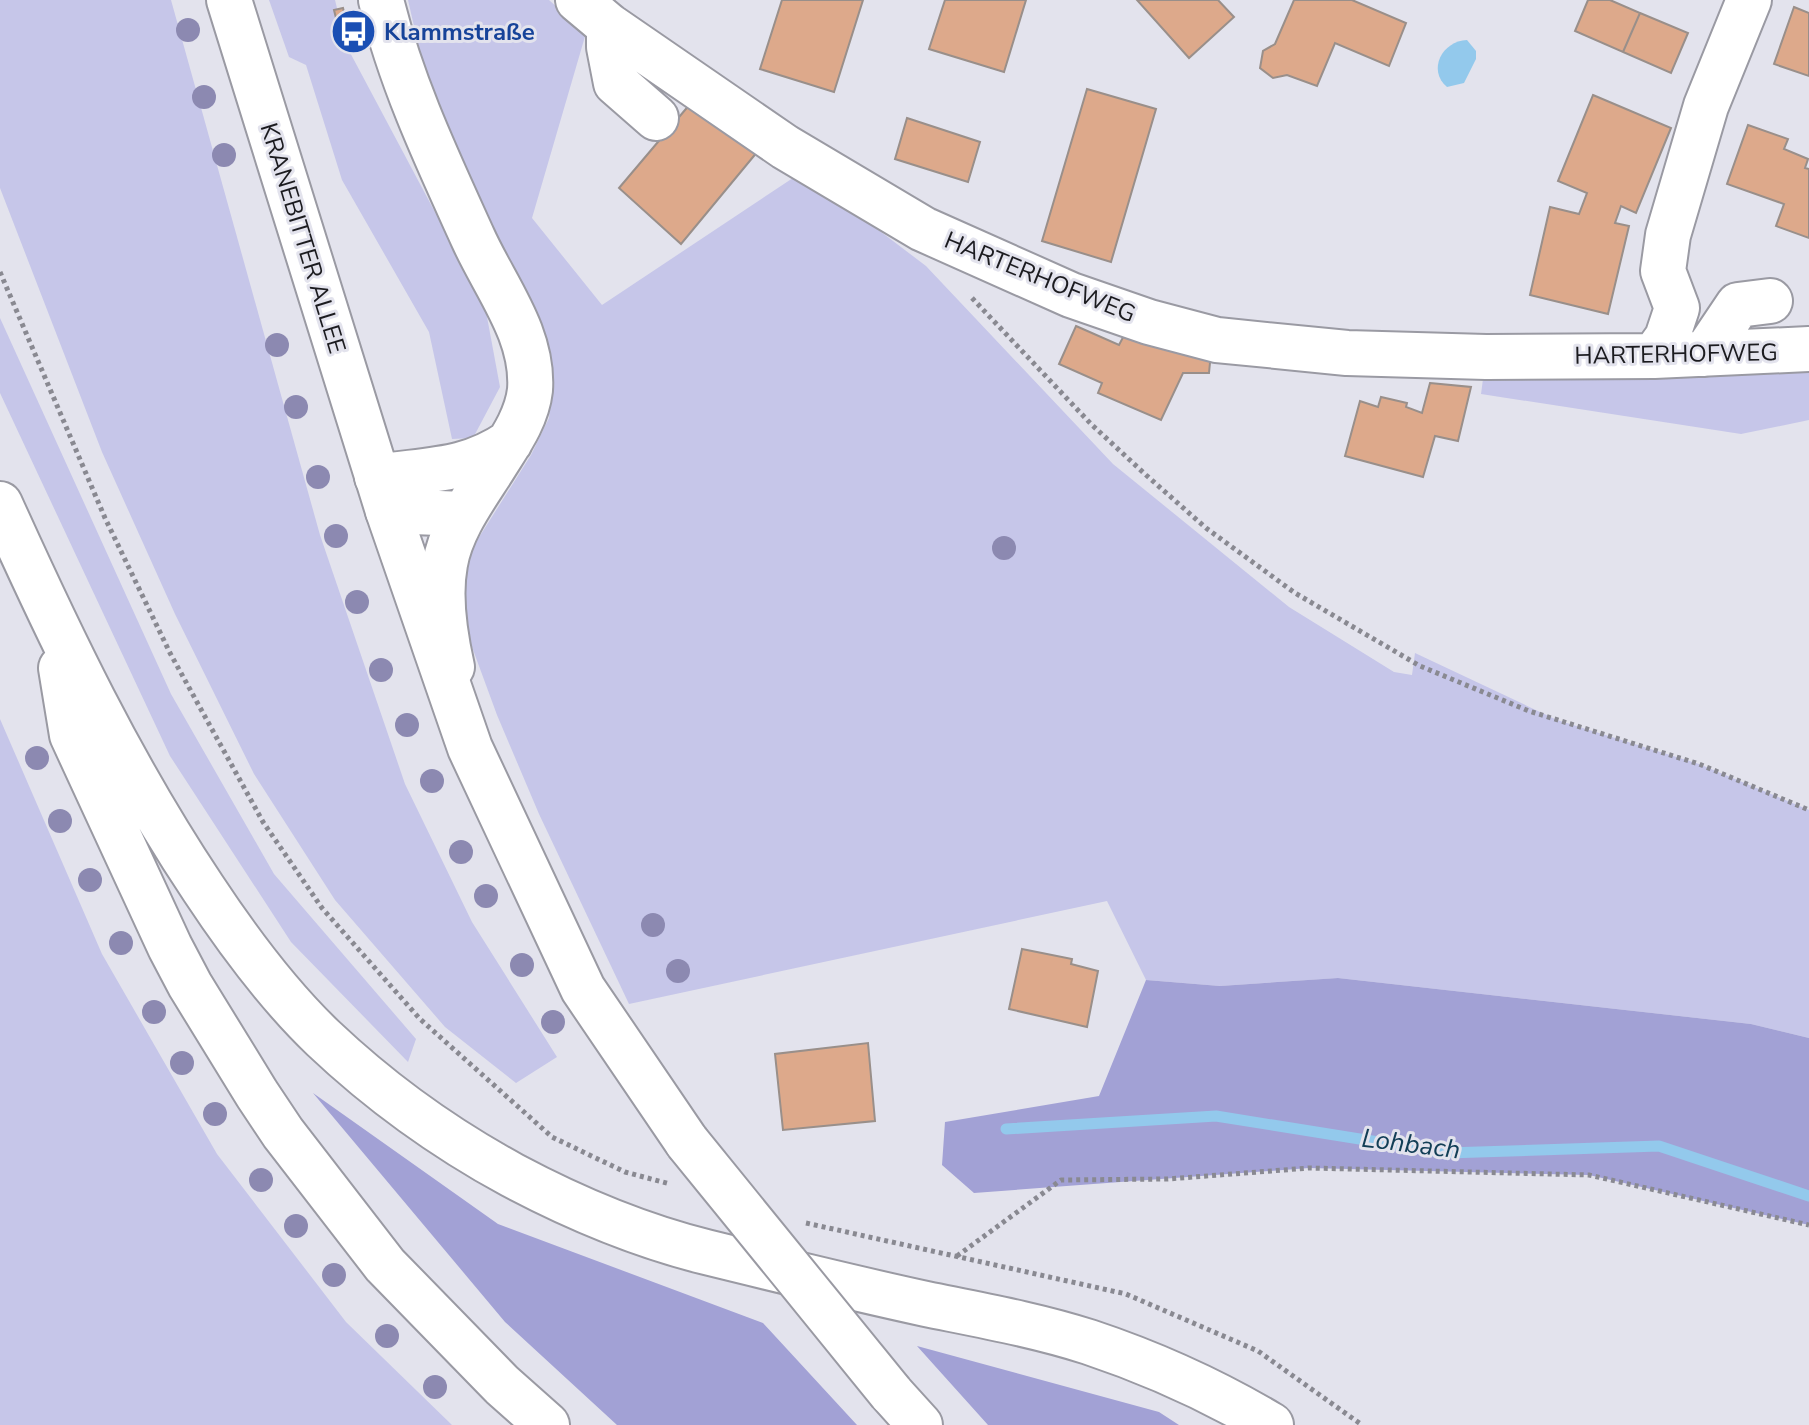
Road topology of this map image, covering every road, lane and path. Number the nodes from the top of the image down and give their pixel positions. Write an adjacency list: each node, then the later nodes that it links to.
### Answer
1 (229, 0): 12 (main road, KRANEBITTER ALLEE)
2 (381, 0): 11 (main road)
3 (1749, 0): 10 (main road)
4 (594, 13): 5 (main road); 10 (main road, HARTERHOFWEG)
5 (656, 118)
6 (965, 290): 17 (path)
7 (1770, 301): 9 (main road)
8 (1809, 349): 9 (main road, HARTERHOFWEG)
9 (1705, 354): 10 (main road, HARTERHOFWEG)
10 (1654, 356)
11 (510, 442): 12 (main road); 14 (main road)
12 (382, 494): 14 (main road); 16 (main road, KRANEBITTER ALLEE)
13 (0, 504): 15 (main road)
14 (464, 514): 16 (main road)
15 (53, 622): 20 (main road); 22 (main road)
16 (470, 748): 21 (main road, bridge)
17 (1809, 810)
18 (1809, 1225): 19 (path)
19 (957, 1256)
20 (547, 1425)
21 (920, 1425)
22 (1271, 1425)

